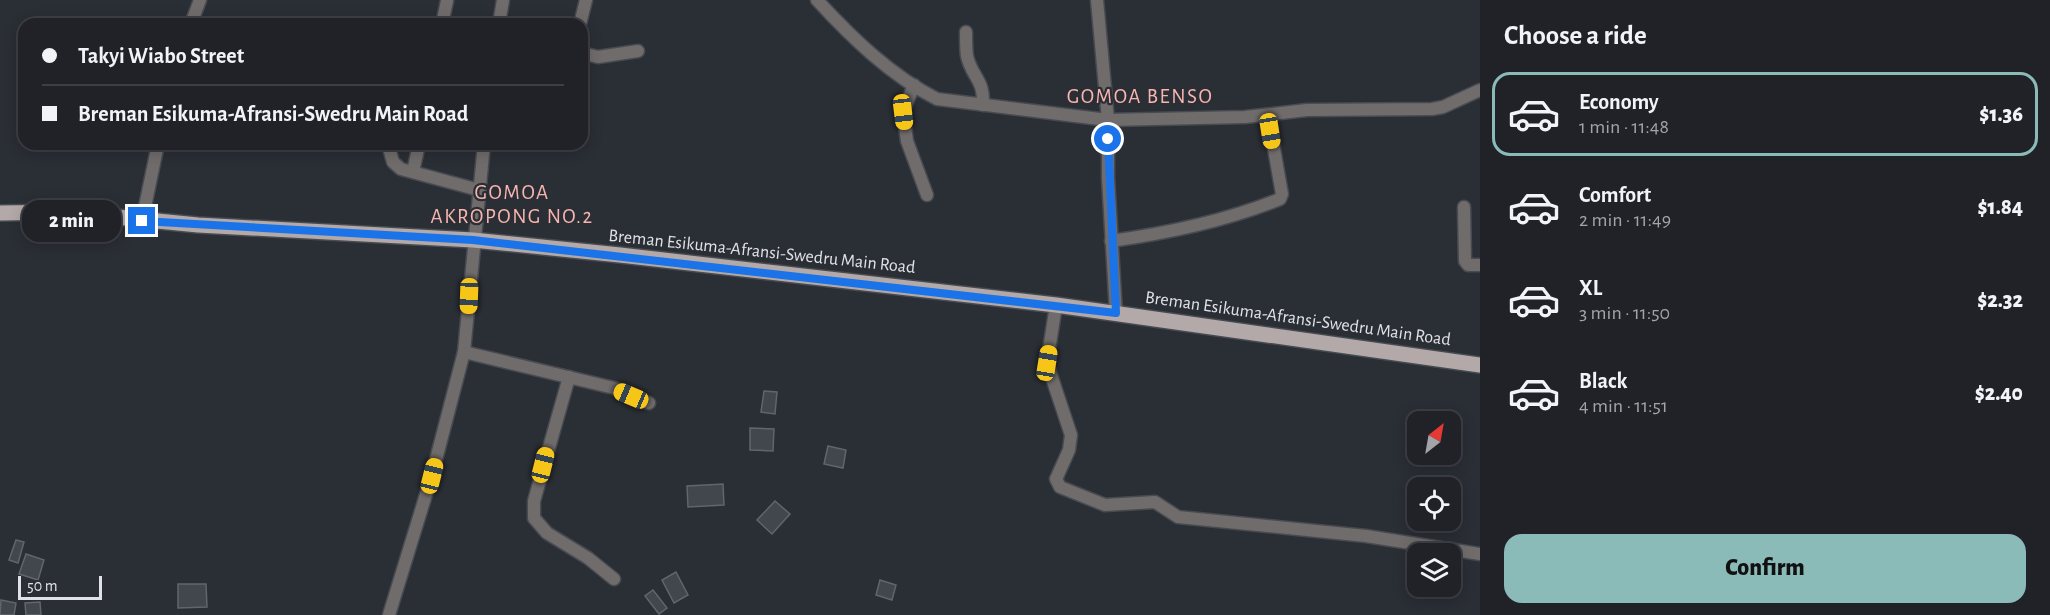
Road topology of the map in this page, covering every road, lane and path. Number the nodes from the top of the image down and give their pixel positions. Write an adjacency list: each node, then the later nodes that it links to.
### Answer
1 (200, 0): 7 (street)
2 (503, 0): 9 (street)
3 (586, 0): 10 (street)
4 (817, 0): 14 (street)
5 (1097, 0): 18 (street)
6 (447, 1): 8 (street)
7 (193, 18)
8 (443, 18)
9 (500, 18)
10 (582, 18)
11 (966, 32): 16 (street)
12 (638, 51): 13 (street)
13 (588, 54)
14 (914, 85): 16 (street); 25 (street)
15 (1480, 90): 17 (street)
16 (983, 105): 18 (street)
17 (1268, 115): 18 (street); 30 (street)
18 (1108, 120): 30 (street)
19 (157, 150): 28 (street)
20 (390, 150): 23 (street)
21 (417, 150): 23 (street)
22 (483, 150): 24 (street)
23 (413, 172): 24 (street)
24 (479, 190): 29 (street)
25 (927, 195)
26 (1464, 207): 31 (street)
27 (0, 213): 28 (main road, Breman Esikuma-Afransi-Swedru Main Road)
28 (142, 221): 29 (main road, Breman Esikuma-Afransi-Swedru Main Road)
29 (473, 240): 32 (main road, Breman Esikuma-Afransi-Swedru Main Road); 34 (street)
30 (1112, 241): 33 (street)
31 (1480, 265)
32 (1056, 305): 33 (main road, Breman Esikuma-Afransi-Swedru Main Road); 38 (street)
33 (1116, 313): 35 (main road, Breman Esikuma-Afransi-Swedru Main Road)
34 (464, 352): 36 (street); 40 (street)
35 (1480, 365)
36 (569, 377): 37 (street); 39 (street)
37 (648, 403)
38 (1480, 555)
39 (614, 579)
40 (389, 615)

